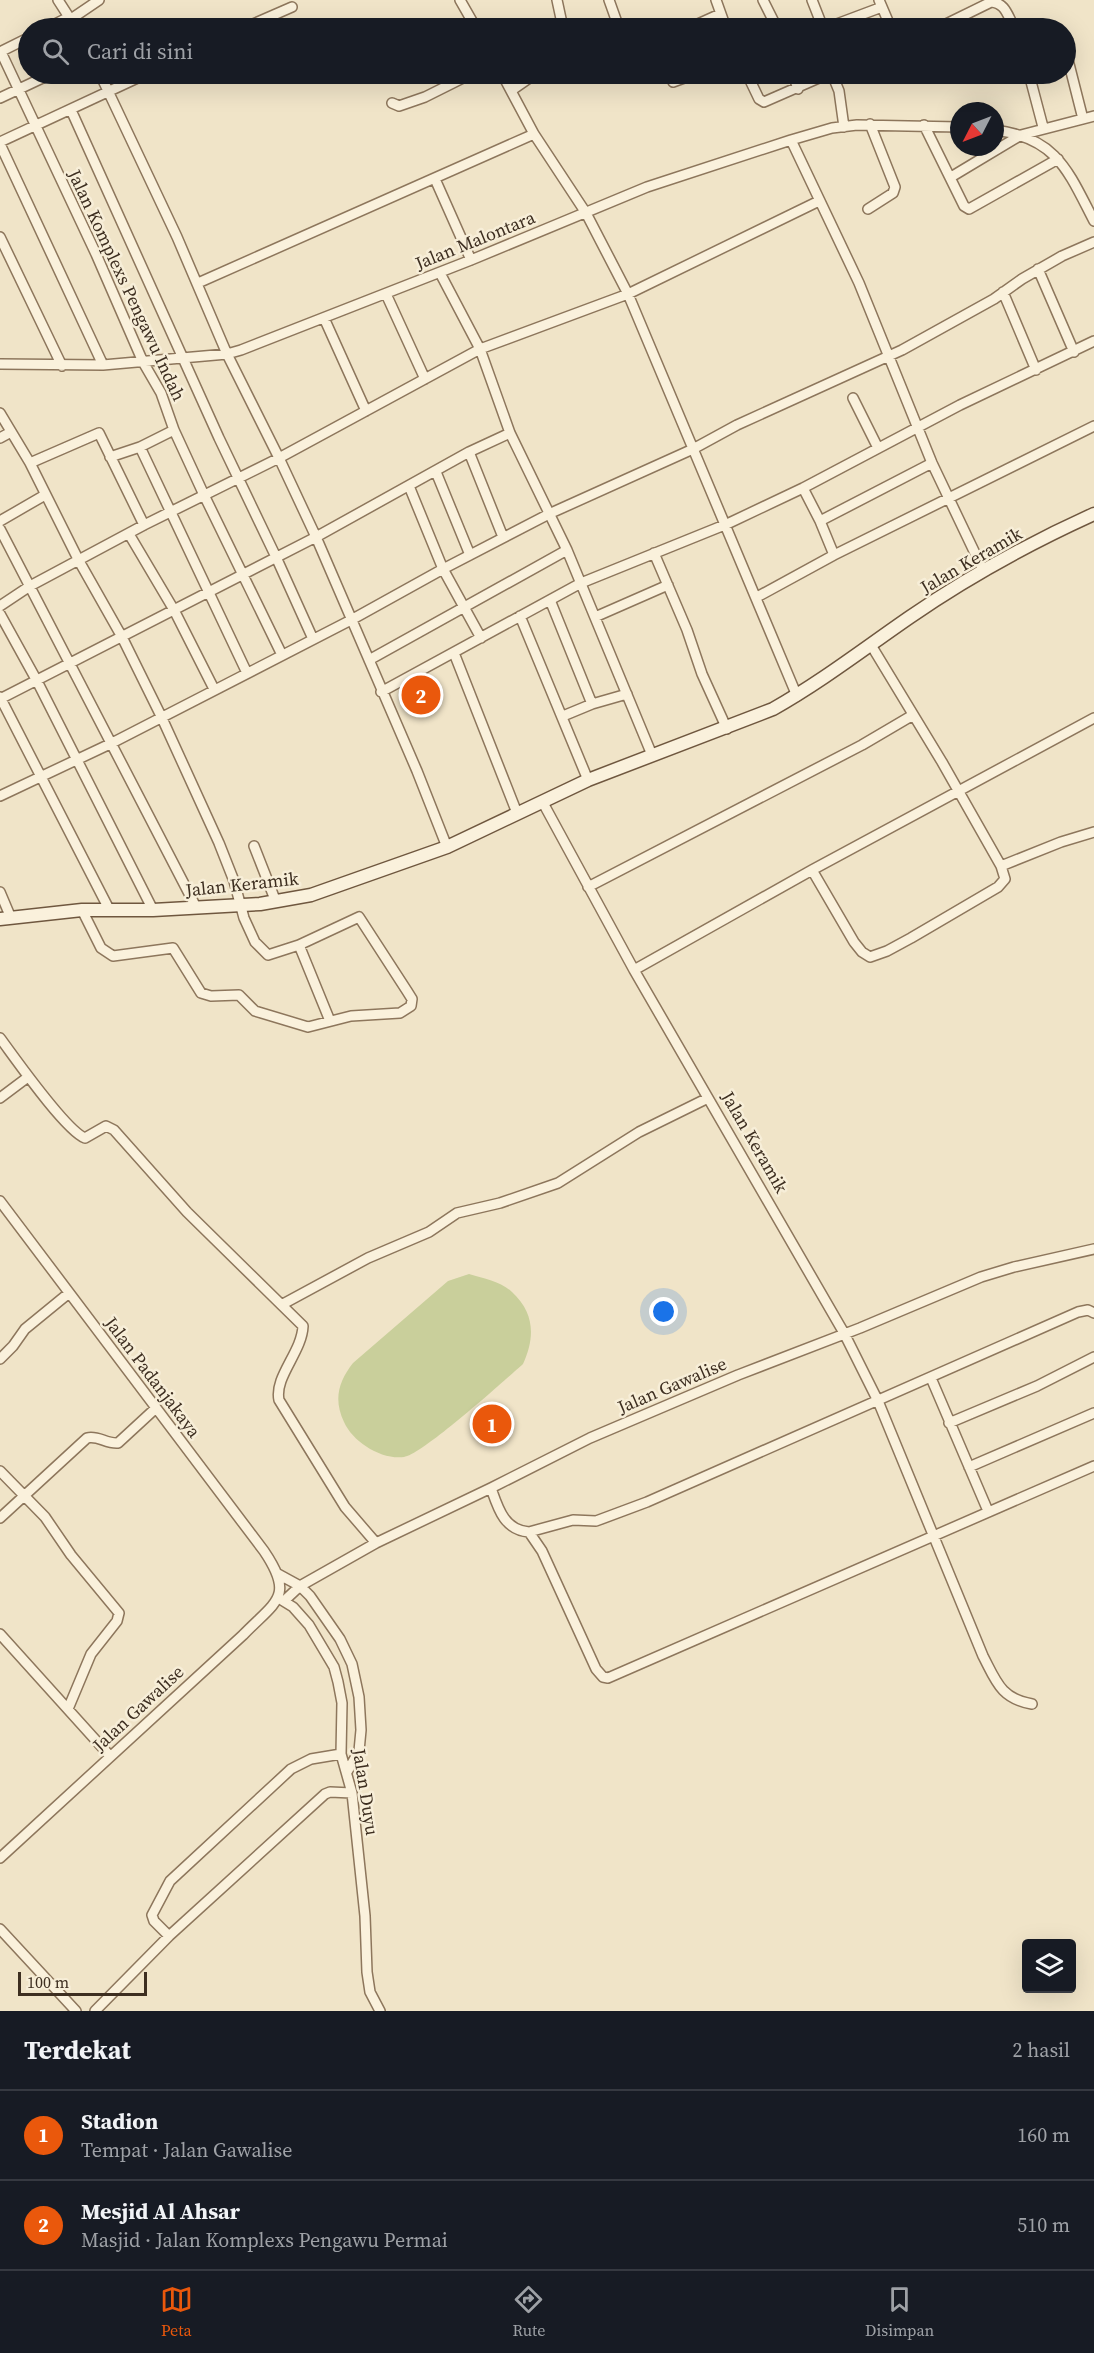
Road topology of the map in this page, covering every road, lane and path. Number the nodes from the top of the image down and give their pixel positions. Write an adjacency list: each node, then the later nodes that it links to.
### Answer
1 (58, 0): 12 (street)
2 (99, 0): 12 (street)
3 (460, 0): 14 (street)
4 (557, 0): 15 (street)
5 (609, 0): 16 (street)
6 (716, 0): 11 (street)
7 (763, 0): 19 (street)
8 (812, 0): 20 (street)
9 (880, 3): 21 (street); 22 (street)
10 (292, 7): 13 (street)
11 (720, 14): 17 (street); 18 (street)
12 (70, 18)
13 (267, 18)
14 (470, 18)
15 (561, 18)
16 (615, 18)
17 (711, 18)
18 (722, 18)
19 (772, 18)
20 (820, 18)
21 (847, 18)
22 (887, 18)
23 (959, 18): 24 (street)
24 (1010, 18)
25 (18, 43): 26 (street, Jalan Komplexs Pengawu Indah)
26 (0, 52): 40 (street, Jalan Komplexs Pengawu Indah)
27 (30, 84): 40 (street)
28 (104, 84): 42 (street)
29 (125, 84): 42 (street)
30 (452, 84): 44 (street)
31 (508, 84): 41 (street)
32 (521, 84): 41 (street)
33 (752, 84): 39 (street)
34 (796, 84): 39 (street)
35 (809, 84): 39 (street)
36 (834, 84): 52 (street)
37 (1032, 84): 53 (street)
38 (1074, 84): 47 (street)
39 (798, 89)
40 (18, 90): 43 (street); 51 (street, Jalan Komplexs Pengawu Indah)
41 (512, 90): 55 (street)
42 (108, 92): 45 (street); 71 (street)
43 (0, 98)
44 (392, 103)
45 (71, 110): 51 (street); 80 (street, Jalan Komplexs Pengawu Indah)
46 (1094, 116): 47 (street)
47 (1083, 119): 53 (street)
48 (870, 124): 49 (street, Jalan Malontara); 52 (street, Jalan Malontara); 63 (street)
49 (924, 125): 50 (street, Jalan Malontara); 60 (street)
50 (950, 126)
51 (35, 127): 58 (street); 82 (street, Jalan Komplexs Pengawu Indah)
52 (844, 127): 57 (street, Jalan Malontara)
53 (1043, 128): 56 (street)
54 (1004, 132): 56 (street)
55 (534, 134): 61 (street); 64 (street)
56 (1021, 135): 59 (street); 60 (street)
57 (791, 140): 62 (street); 64 (street, Jalan Malontara)
58 (0, 143): 84 (street)
59 (1058, 159): 60 (street); 65 (street)
60 (951, 177)
61 (435, 179): 68 (street); 71 (street)
62 (819, 201): 74 (street); 81 (street)
63 (868, 209)
64 (586, 213): 68 (street, Jalan Malontara); 74 (street)
65 (1094, 221)
66 (0, 237): 85 (street)
67 (1094, 242): 69 (street)
68 (471, 260): 70 (street, Jalan Malontara)
69 (1038, 270): 72 (street); 78 (street)
70 (440, 273): 73 (street, Jalan Malontara); 77 (street)
71 (198, 283): 79 (street)
72 (1003, 292): 81 (street); 86 (street)
73 (386, 294): 75 (street, Jalan Malontara); 87 (street)
74 (628, 294): 77 (street); 99 (street)
75 (324, 318): 79 (street, Jalan Malontara); 89 (street)
76 (1094, 341): 78 (street)
77 (480, 349): 87 (street); 95 (street)
78 (1074, 352): 86 (street)
79 (227, 354): 80 (street, Jalan Malontara); 102 (street)
80 (184, 357): 82 (street, Jalan Malontara); 106 (street, Jalan Komplexs Pengawu Indah)
81 (890, 357): 92 (street); 99 (street)
82 (143, 362): 84 (street, Jalan Malontara); 93 (street, Jalan Komplexs Pengawu Indah)
83 (0, 364): 85 (street, Jalan Malontara)
84 (102, 365): 85 (street, Jalan Malontara)
85 (62, 366)
86 (1036, 370): 92 (street)
87 (425, 379): 89 (street)
88 (853, 398): 98 (street)
89 (366, 411): 102 (street)
90 (0, 413): 94 (street)
91 (1094, 426): 111 (street)
92 (917, 428): 98 (street); 104 (street)
93 (174, 430): 97 (street); 110 (street, Jalan Komplexs Pengawu Indah)
94 (11, 432): 96 (street); 103 (street)
95 (510, 433): 100 (street); 113 (street)
96 (0, 438)
97 (140, 447): 101 (street); 112 (street)
98 (878, 448): 108 (street)
99 (693, 449): 113 (street); 117 (street)
100 (469, 452): 105 (street); 121 (street)
101 (110, 457): 103 (street); 118 (street)
102 (279, 458): 106 (street); 120 (street)
103 (30, 463): 109 (street)
104 (933, 463): 111 (street); 115 (street)
105 (436, 472): 107 (street); 124 (street)
106 (238, 478): 110 (street); 126 (street, Jalan Komplexs Pengawu Indah)
107 (410, 486): 120 (street); 128 (street)
108 (803, 488): 115 (street); 117 (street)
109 (45, 495): 116 (street); 127 (street)
110 (204, 495): 112 (street); 130 (street, Jalan Komplexs Pengawu Indah)
111 (948, 498): 125 (street); 129 (street)
112 (170, 512): 118 (street); 134 (street)
113 (551, 513): 121 (street); 122 (street)
114 (1094, 514): 129 (street, Jalan Keramik)
115 (820, 521): 125 (street)
116 (0, 522): 133 (street)
117 (727, 524): 123 (street); 135 (street)
118 (144, 525): 119 (street)
119 (129, 534): 127 (street); 139 (street)
120 (316, 537): 126 (street); 143 (street)
121 (503, 537): 124 (street)
122 (567, 550): 131 (street); 138 (street)
123 (654, 553): 131 (street); 132 (street)
124 (470, 555): 128 (street)
125 (834, 555): 135 (street)
126 (276, 557): 130 (street); 146 (street, Jalan Komplexs Pengawu Indah)
127 (79, 561): 133 (street); 144 (street)
128 (443, 568): 138 (street); 143 (street)
129 (982, 570): 147 (street, Jalan Keramik)
130 (243, 574): 134 (street); 149 (street, Jalan Komplexs Pengawu Indah)
131 (581, 583): 136 (street); 142 (street)
132 (668, 585): 142 (street); 164 (street)
133 (30, 586): 137 (street); 151 (street)
134 (208, 592): 139 (street); 152 (street)
135 (757, 597): 157 (street)
136 (550, 600): 141 (street); 159 (street)
137 (0, 606)
138 (465, 608): 145 (street); 150 (street)
139 (174, 610): 144 (street); 154 (street)
140 (0, 614): 153 (street)
141 (520, 616): 145 (street); 162 (street)
142 (595, 617): 156 (street)
143 (351, 620): 146 (street); 150 (street)
144 (122, 637): 151 (street); 161 (street)
145 (481, 638): 148 (street)
146 (313, 639): 149 (street)
147 (871, 645): 157 (street, Jalan Keramik); 160 (street)
148 (454, 653): 155 (street); 173 (street)
149 (282, 655): 152 (street)
150 (369, 660): 155 (street)
151 (71, 663): 153 (street); 165 (street)
152 (247, 673): 154 (street)
153 (37, 681): 158 (street); 167 (street)
154 (214, 689): 161 (street)
155 (381, 692): 176 (street)
156 (627, 694): 159 (street); 166 (street)
157 (797, 696): 164 (street, Jalan Keramik)
158 (0, 698): 168 (street)
159 (592, 704): 162 (street)
160 (913, 715): 170 (street); 179 (street)
161 (161, 716): 165 (street); 182 (street)
162 (563, 717): 169 (street)
163 (1094, 718): 170 (street)
164 (727, 729): 166 (street, Jalan Keramik)
165 (110, 744): 167 (street); 183 (street)
166 (652, 755): 169 (street, Jalan Keramik)
167 (76, 760): 168 (street); 186 (street)
168 (40, 776): 171 (street); 184 (street)
169 (588, 780): 172 (street, Jalan Keramik)
170 (958, 791): 177 (street); 178 (street)
171 (0, 796)
172 (542, 801): 173 (street, Jalan Keramik); 179 (street, Jalan Keramik)
173 (517, 813): 176 (street, Jalan Keramik)
174 (1094, 832): 177 (street)
175 (254, 846): 181 (street)
176 (447, 848): 181 (street, Jalan Keramik)
177 (1001, 866): 178 (street)
178 (812, 870): 189 (street)
179 (588, 887): 189 (street, Jalan Keramik)
180 (0, 892): 187 (street)
181 (276, 902): 182 (street, Jalan Keramik)
182 (241, 905): 183 (street, Jalan Keramik); 188 (street)
183 (196, 907): 186 (street, Jalan Keramik)
184 (109, 909): 185 (street, Jalan Keramik); 186 (street, Jalan Keramik)
185 (82, 910): 187 (street, Jalan Keramik); 190 (street)
186 (153, 910)
187 (6, 918)
188 (299, 945): 190 (street); 190 (street)
189 (634, 970): 194 (street, Jalan Keramik)
190 (330, 1021)
191 (0, 1038): 192 (street)
192 (28, 1077): 193 (street); 198 (street)
193 (0, 1098)
194 (708, 1098): 198 (street); 200 (street, Jalan Keramik)
195 (1, 1204): 197 (street, Jalan Padanjakaya)
196 (1094, 1249): 200 (street, Jalan Gawalise)
197 (69, 1293): 202 (street); 205 (street, Jalan Padanjakaya)
198 (283, 1304): 217 (street)
199 (1094, 1313): 203 (street)
200 (844, 1333): 204 (street, Jalan Keramik); 211 (street, Jalan Gawalise)
201 (1094, 1357): 207 (street)
202 (0, 1359)
203 (931, 1378): 204 (street); 207 (street)
204 (878, 1401): 215 (street); 216 (street, Jalan Keramik)
205 (156, 1408): 212 (street); 218 (street, Jalan Padanjakaya)
206 (1094, 1413): 209 (street)
207 (949, 1423): 209 (street)
208 (1094, 1466): 213 (street)
209 (969, 1467): 213 (street)
210 (0, 1471): 212 (street)
211 (491, 1488): 215 (street); 217 (street, Jalan Gawalise)
212 (23, 1494): 214 (street); 223 (street)
213 (988, 1511): 216 (street)
214 (0, 1518)
215 (528, 1532): 216 (street)
216 (932, 1535): 222 (street, Jalan Keramik)
217 (376, 1543): 219 (street, Jalan Gawalise)
218 (279, 1574): 219 (street); 220 (street)
219 (300, 1586): 220 (street, Jalan Gawalise); 226 (street)
220 (282, 1600): 224 (street, Jalan Duyu); 225 (street, Jalan Gawalise)
221 (0, 1634): 223 (street)
222 (1032, 1704)
223 (68, 1709): 225 (street)
224 (341, 1754): 226 (street, Jalan Duyu); 230 (street)
225 (110, 1756): 228 (street, Jalan Gawalise)
226 (347, 1772): 227 (street, Jalan Duyu)
227 (352, 1793): 230 (street); 233 (street, Jalan Duyu)
228 (0, 1858)
229 (0, 1929): 231 (street)
230 (169, 1936): 232 (street)
231 (76, 2011)
232 (95, 2011)
233 (380, 2011)

